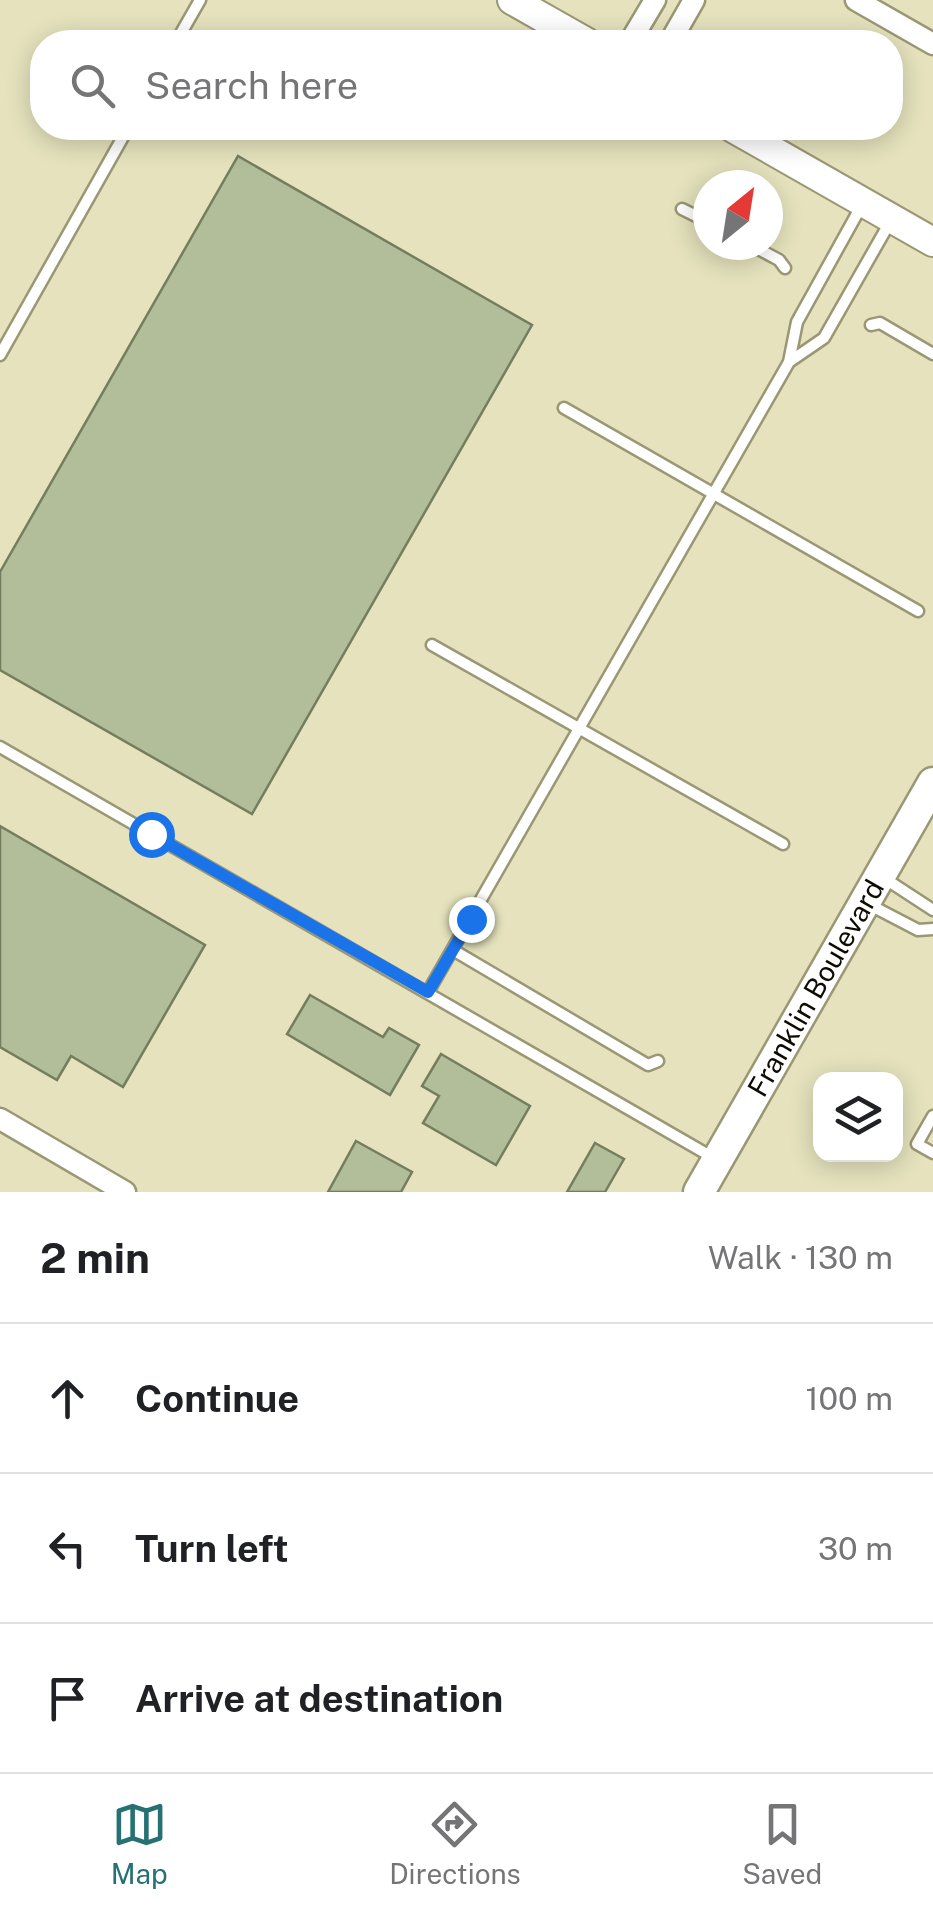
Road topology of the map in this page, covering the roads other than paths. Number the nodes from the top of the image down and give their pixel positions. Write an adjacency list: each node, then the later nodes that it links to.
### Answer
1 (200, 0): 6 (lane)
2 (512, 0): 7 (street)
3 (654, 0): 8 (street)
4 (694, 0): 9 (street)
5 (856, 0): 10 (street)
6 (183, 30)
7 (565, 30)
8 (637, 30)
9 (677, 30)
10 (933, 44)
11 (121, 140): 22 (lane)
12 (755, 140): 13 (street)
13 (864, 202): 16 (street); 23 (lane)
14 (682, 208): 15 (lane)
15 (693, 214)
16 (892, 218): 17 (street); 23 (lane)
17 (933, 242)
18 (779, 260): 19 (lane)
19 (785, 268)
20 (871, 325): 21 (lane)
21 (933, 354)
22 (0, 355)
23 (789, 362): 25 (lane)
24 (564, 408): 25 (lane)
25 (714, 494): 26 (lane); 28 (lane)
26 (918, 611)
27 (432, 644): 28 (lane)
28 (580, 728): 31 (lane); 35 (lane)
29 (0, 747): 36 (lane)
30 (933, 783): 32 (main road, Franklin Boulevard)
31 (783, 844)
32 (872, 889): 33 (lane); 34 (lane); 41 (main road, Franklin Boulevard)
33 (933, 910)
34 (933, 929)
35 (452, 950): 36 (lane); 37 (lane)
36 (428, 992): 41 (lane)
37 (658, 1061)
38 (933, 1116): 40 (lane)
39 (0, 1119): 42 (street)
40 (933, 1152)
41 (717, 1160): 43 (main road, Franklin Boulevard)
42 (125, 1192)
43 (699, 1192)

